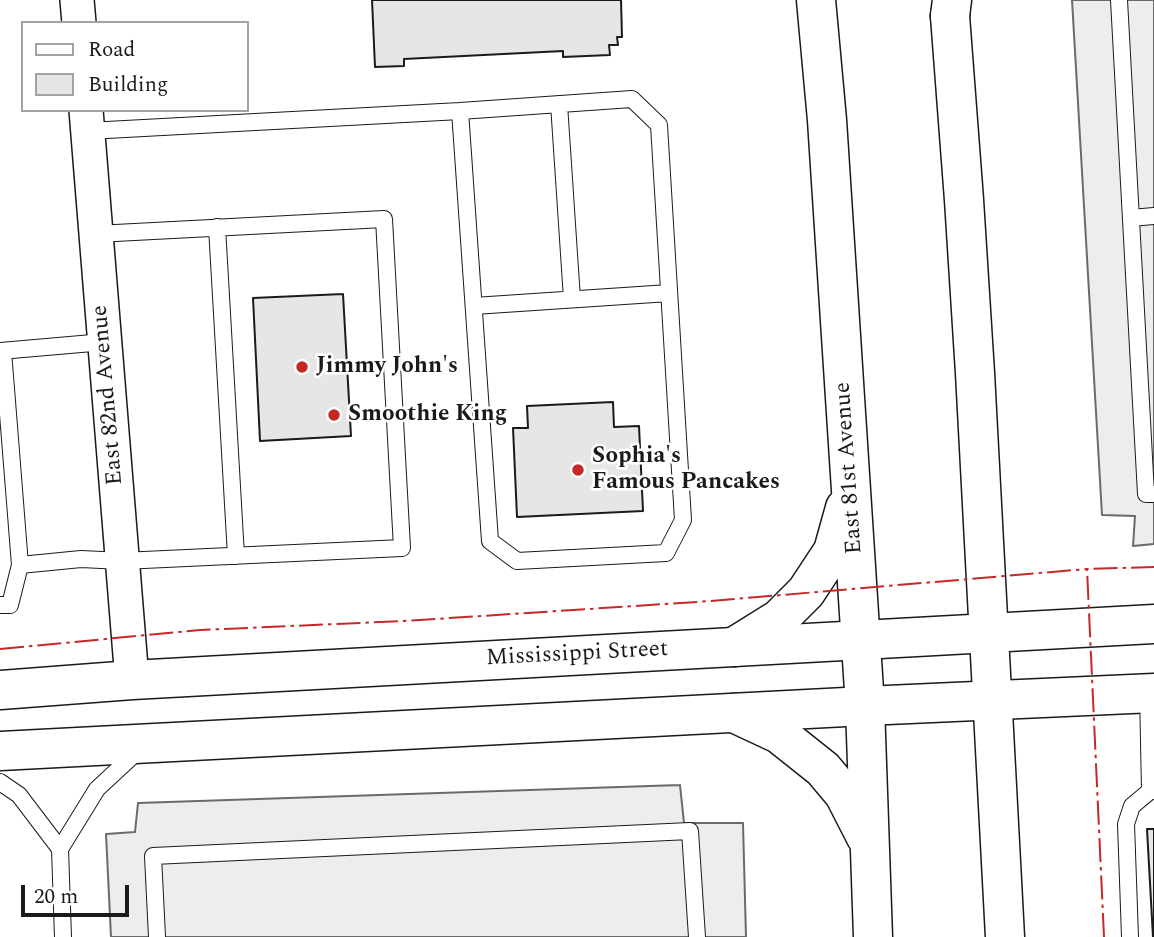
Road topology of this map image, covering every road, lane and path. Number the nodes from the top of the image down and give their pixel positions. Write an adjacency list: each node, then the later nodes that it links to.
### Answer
1 (77, 0): 5 (street)
2 (816, 0): 18 (main road, East 81st Avenue)
3 (1119, 0): 10 (lane)
4 (951, 8): 25 (main road)
5 (79, 21)
6 (559, 104): 7 (lane); 13 (lane); 14 (lane)
7 (460, 111): 8 (lane); 15 (lane)
8 (87, 120): 12 (street, East 82nd Avenue)
9 (1154, 216): 10 (lane)
10 (1131, 218): 19 (lane)
11 (217, 228): 12 (lane); 20 (lane); 20 (lane)
12 (96, 234): 16 (street, East 82nd Avenue)
13 (670, 293): 14 (lane); 15 (lane)
14 (572, 299): 15 (lane)
15 (474, 306)
16 (104, 342): 17 (lane); 21 (street, East 82nd Avenue)
17 (1, 351): 22 (lane)
18 (851, 489): 26 (main road, East 81st Avenue); 27 (main road)
19 (1154, 494)
20 (236, 556): 21 (lane)
21 (122, 561): 22 (lane); 28 (street, East 82nd Avenue)
22 (20, 565): 23 (lane)
23 (0, 605)
24 (1154, 624): 25 (main road, Mississippi Street)
25 (989, 633): 26 (main road, Mississippi Street); 31 (main road)
26 (861, 640): 27 (main road, Mississippi Street); 32 (main road, East 81st Avenue)
27 (734, 647): 28 (main road, Mississippi Street)
28 (132, 680): 29 (main road, Mississippi Street)
29 (0, 690)
30 (1151, 693): 31 (main road); 37 (lane)
31 (993, 700): 32 (main road); 44 (main road)
32 (865, 706): 33 (main road); 38 (main road, East 81st Avenue)
33 (734, 713): 34 (main road); 38 (main road)
34 (146, 743): 35 (main road); 39 (lane)
35 (0, 751)
36 (0, 782): 39 (lane)
37 (1152, 791): 45 (lane)
38 (869, 842): 43 (main road, East 81st Avenue)
39 (60, 849): 40 (lane)
40 (63, 937)
41 (157, 937): 42 (lane)
42 (697, 937)
43 (873, 937)
44 (1005, 937)
45 (1130, 937)

